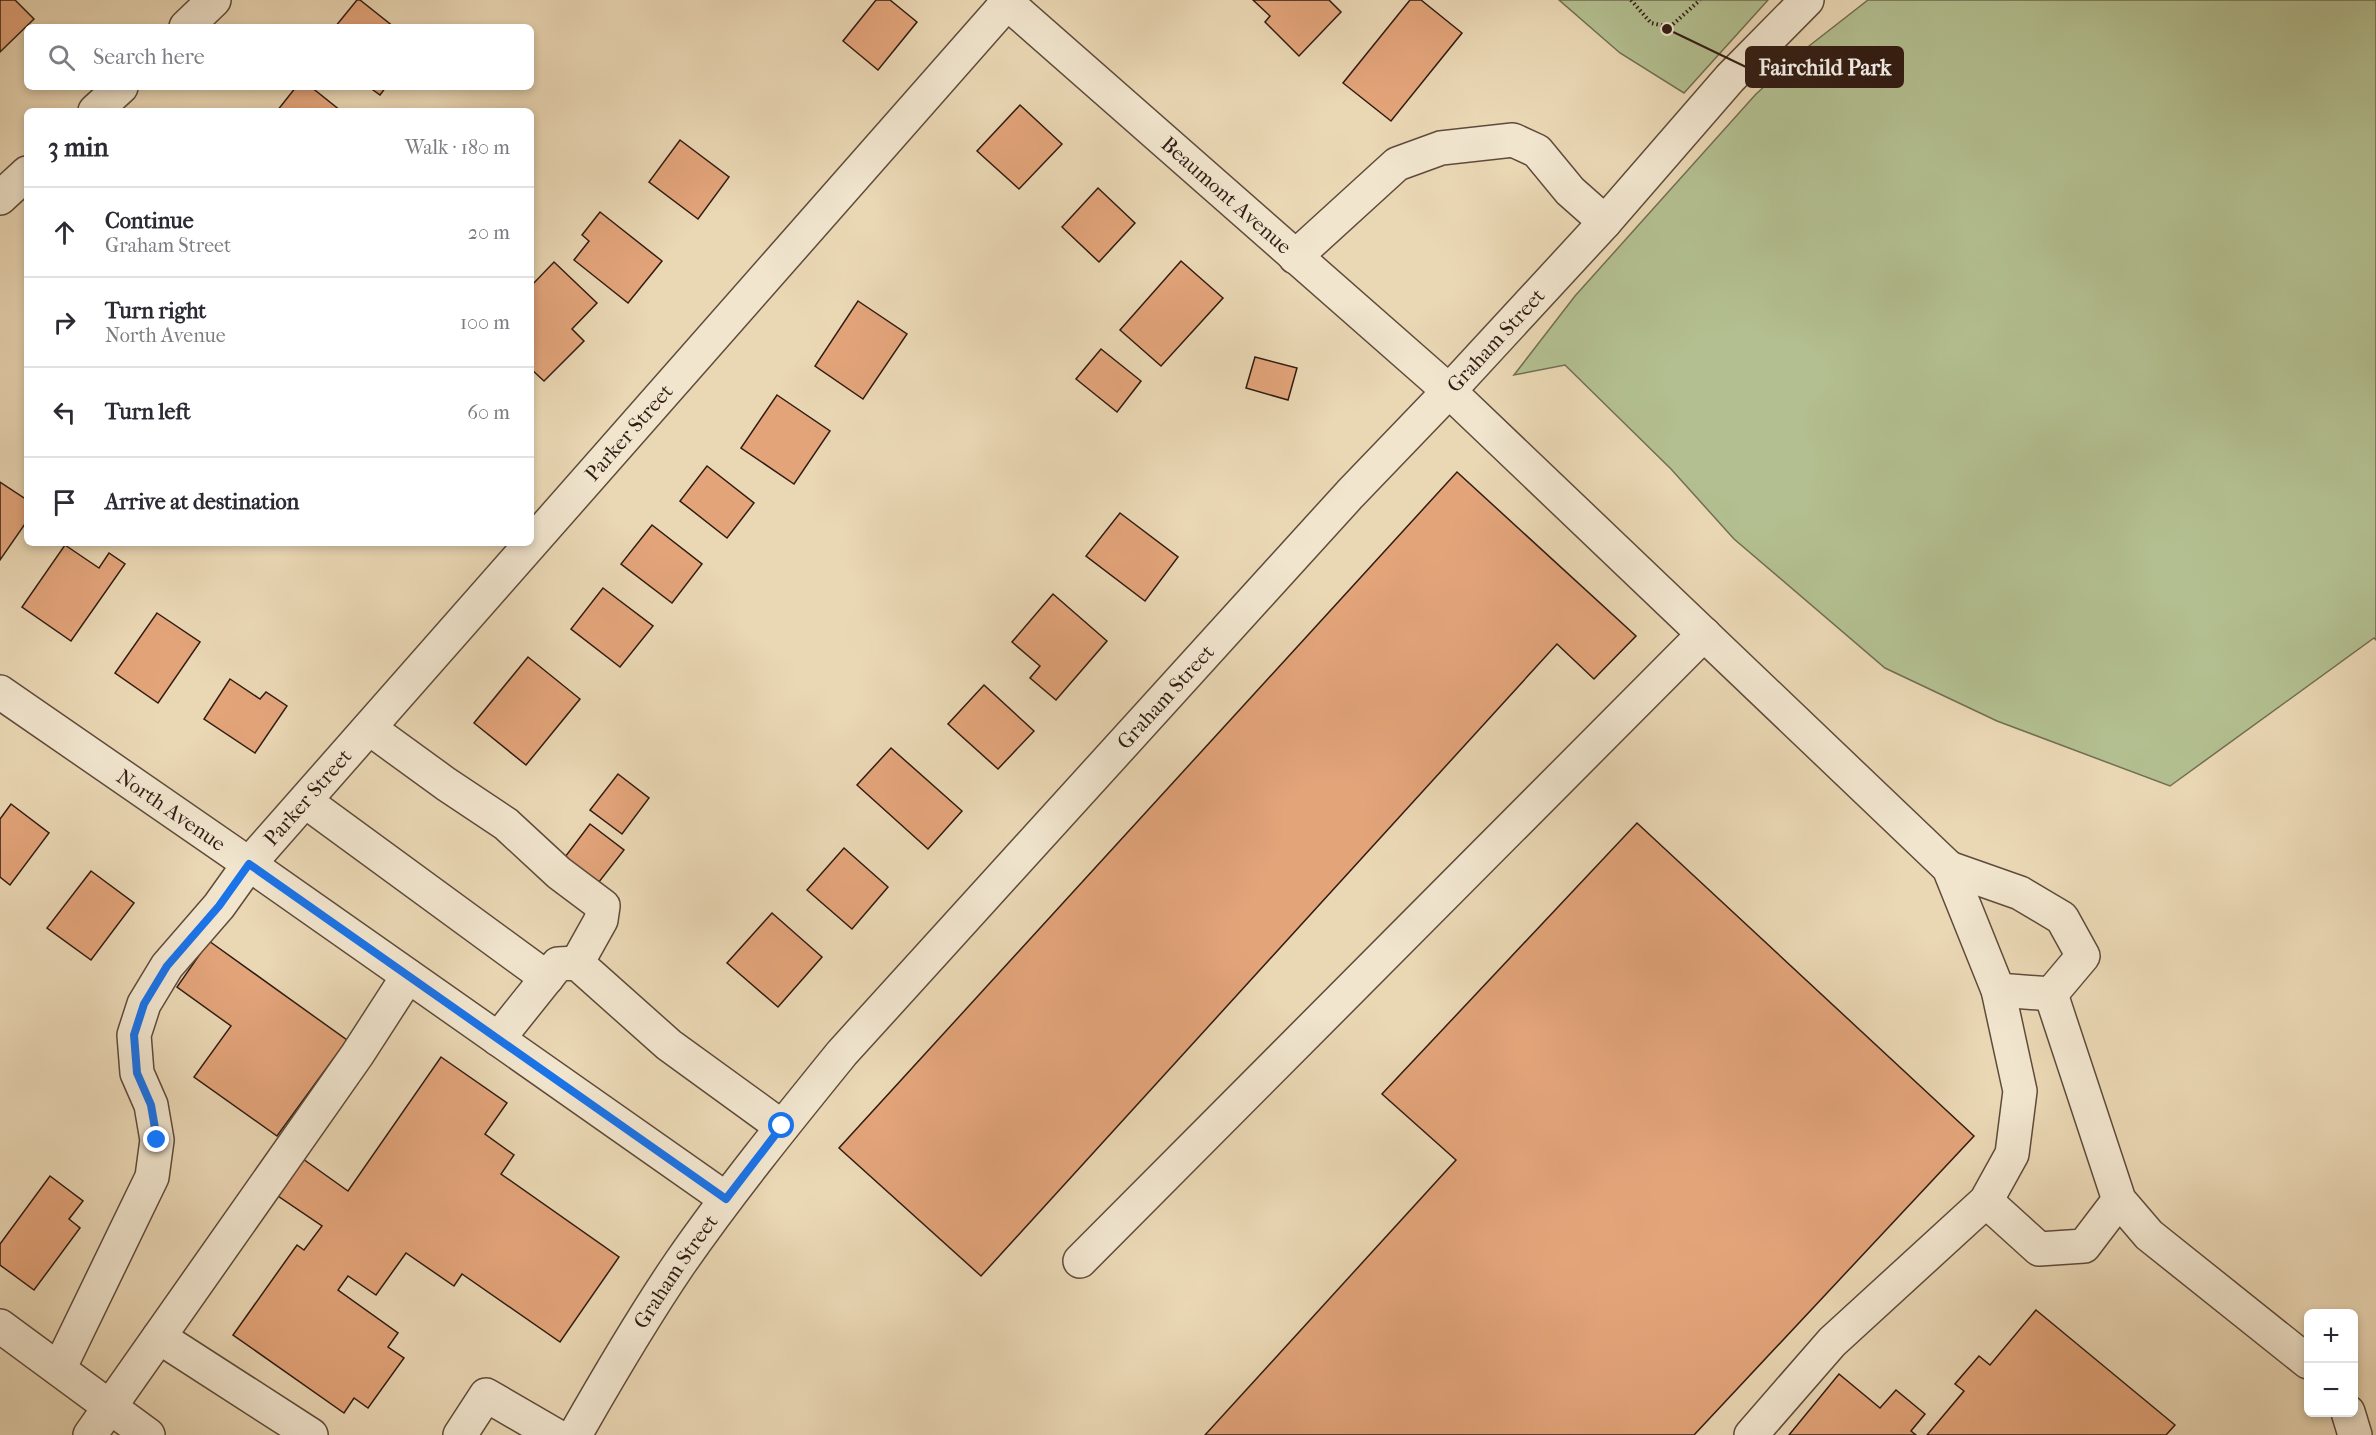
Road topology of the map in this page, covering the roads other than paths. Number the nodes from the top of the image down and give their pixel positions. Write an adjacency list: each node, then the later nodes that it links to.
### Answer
1 (214, 0): 4 (street)
2 (1807, 0): 9 (street, Graham Street)
3 (1006, 2): 10 (street, Beaumont Avenue); 12 (street, Parker Street)
4 (189, 24)
5 (118, 90): 6 (street)
6 (98, 108)
7 (24, 176): 8 (street)
8 (0, 198)
9 (1605, 222): 10 (street); 11 (street, Graham Street)
10 (1295, 257): 11 (street, Beaumont Avenue)
11 (1449, 391): 14 (street, Beaumont Avenue); 26 (street, Graham Street)
12 (534, 540)
13 (529, 546): 16 (street, Parker Street)
14 (1704, 634): 19 (street, Beaumont Avenue); 30 (street)
15 (0, 692): 18 (street, North Avenue)
16 (369, 728): 17 (street, Parker Street); 20 (street)
17 (317, 809): 18 (street, Parker Street); 22 (street)
18 (249, 864): 21 (street, North Avenue); 34 (street, Parker Street)
19 (1949, 868): 23 (street); 24 (street)
20 (577, 963): 22 (street); 26 (street)
21 (408, 976): 25 (street, North Avenue); 32 (street)
22 (547, 978): 25 (street)
23 (1998, 990): 24 (street); 29 (street)
24 (2051, 994): 28 (street)
25 (498, 1039): 27 (street, North Avenue)
26 (782, 1126): 27 (street, Graham Street)
27 (726, 1199): 42 (street, Graham Street)
28 (2119, 1200): 29 (street); 33 (street)
29 (1986, 1201): 43 (street)
30 (1080, 1261)
31 (0, 1326): 34 (street)
32 (159, 1337): 35 (street); 39 (street)
33 (2304, 1359)
34 (58, 1369): 35 (street)
35 (110, 1407): 37 (street); 38 (street)
36 (2349, 1417): 44 (street)
37 (90, 1435)
38 (148, 1435)
39 (311, 1435)
40 (460, 1435): 41 (street)
41 (555, 1435)
42 (575, 1435)
43 (1751, 1435)
44 (2355, 1435)

